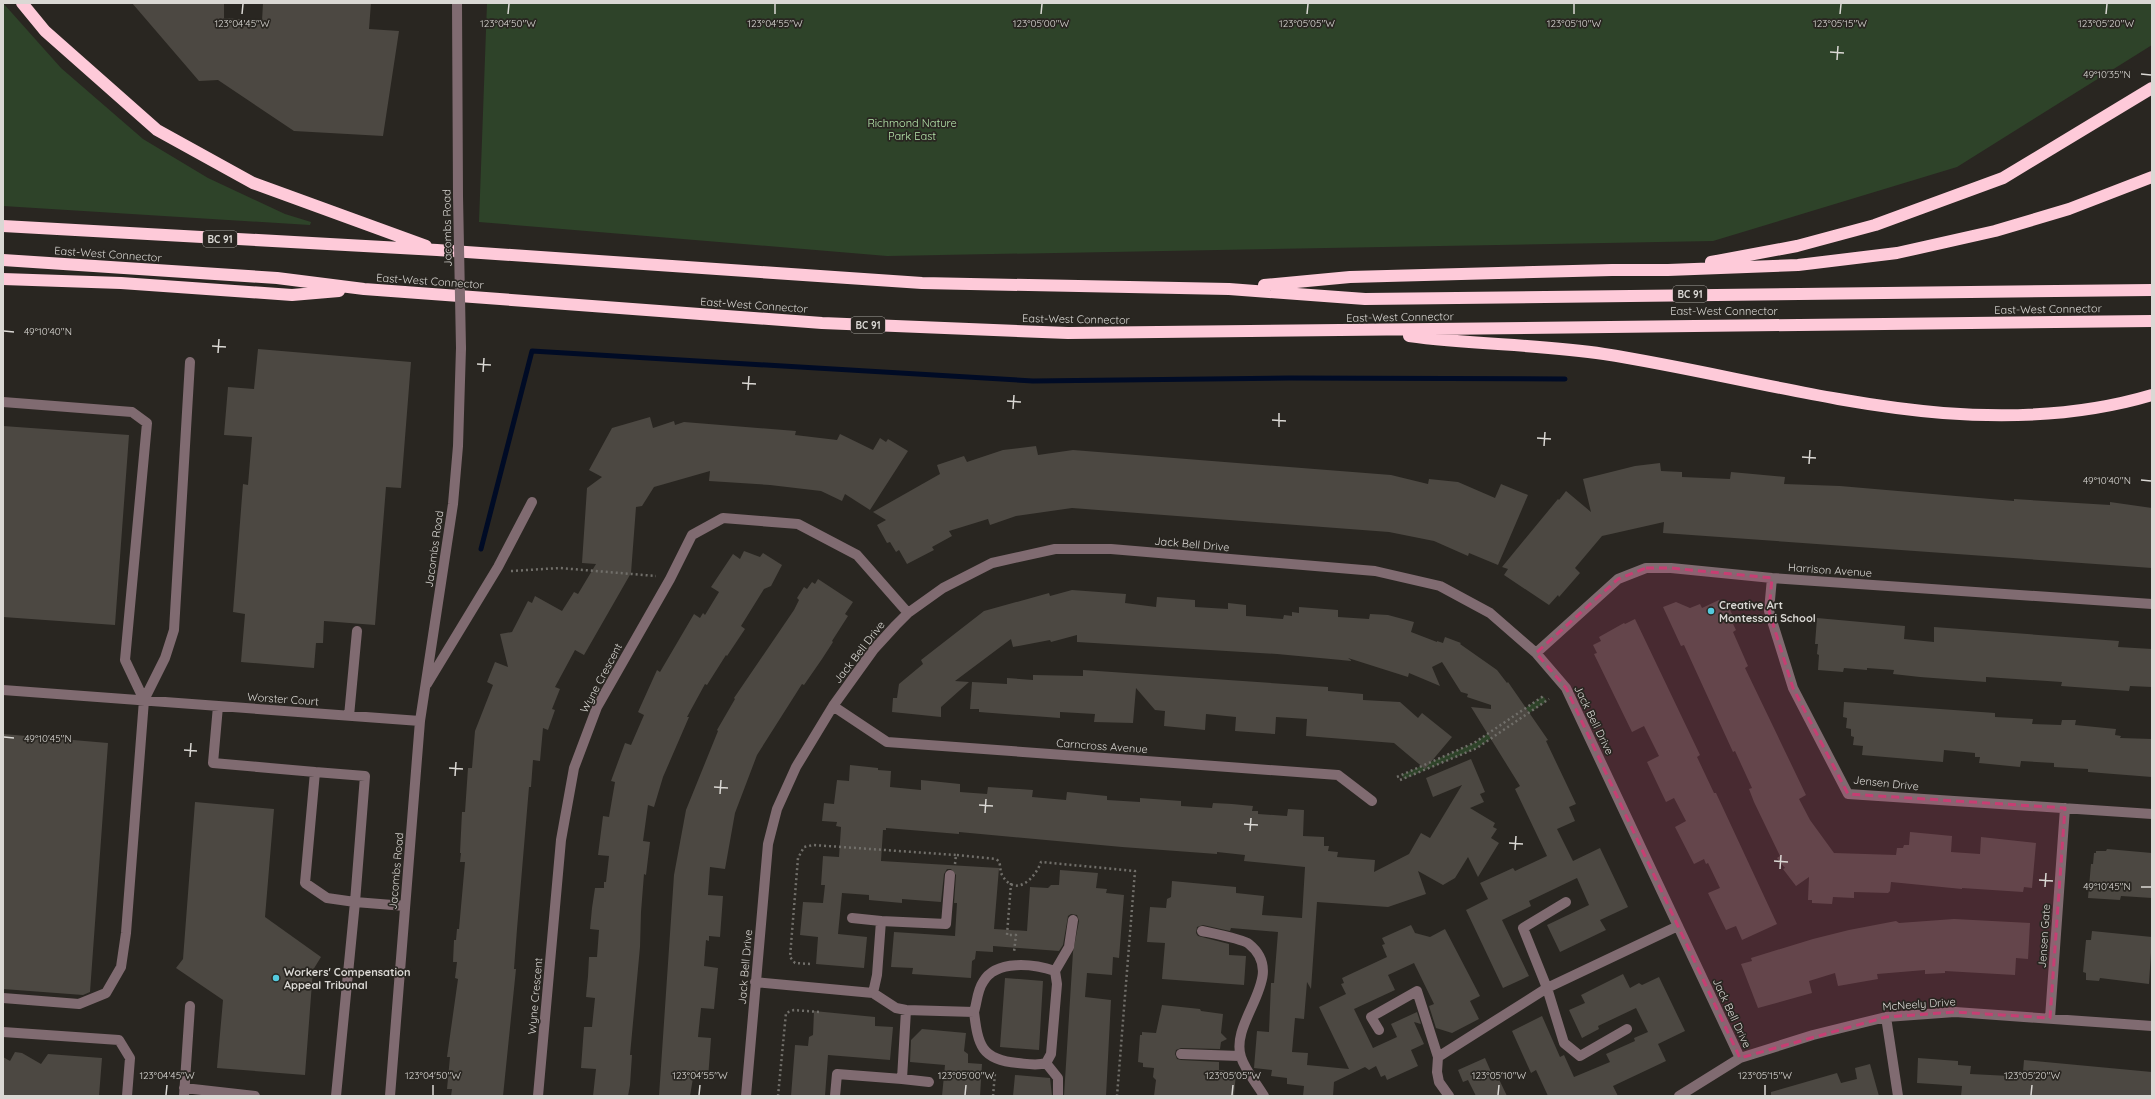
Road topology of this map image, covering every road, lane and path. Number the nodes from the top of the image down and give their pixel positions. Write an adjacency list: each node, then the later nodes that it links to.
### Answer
1 (22, 3): 6 (highway)
2 (457, 3): 26 (street, Jacombs Road, bridge)
3 (2152, 88): 8 (highway)
4 (2152, 177): 8 (highway)
5 (3, 226): 6 (highway, East-West Connector / BC 91)
6 (437, 250): 11 (highway, East-West Connector / BC 91)
7 (3, 260): 10 (highway, East-West Connector / BC 91)
8 (1668, 270): 11 (highway)
9 (3, 279): 10 (highway)
10 (364, 289): 14 (highway, East-West Connector / BC 91)
11 (1228, 289): 12 (highway, East-West Connector / BC 91)
12 (2152, 290)
13 (2152, 321): 14 (highway, East-West Connector / BC 91)
14 (1374, 331): 16 (highway)
15 (190, 362): 30 (street)
16 (2152, 395)
17 (3, 402): 30 (street)
18 (532, 502): 19 (street)
19 (498, 568): 21 (path); 26 (street)
20 (1772, 578): 22 (street, Harrison Avenue); 25 (street, Harrison Avenue); 39 (street, Jensen Drive)
21 (670, 579): 23 (street, Wyne Crescent); 82 (street, Wyne Crescent)
22 (2152, 604)
23 (908, 613): 25 (street, Jack Bell Drive); 32 (street, Jack Bell Drive)
24 (357, 631): 33 (street)
25 (1536, 653): 50 (street, Jack Bell Drive)
26 (424, 689): 34 (street, Jacombs Road)
27 (3, 690): 30 (street, Worster Court)
28 (1545, 694): 36 (path)
29 (1549, 699): 37 (path)
30 (144, 700): 31 (street, Worster Court); 58 (street)
31 (218, 706): 33 (street, Worster Court); 35 (street)
32 (833, 706): 38 (street, Carncross Avenue); 55 (street, Jack Bell Drive)
33 (350, 716): 34 (street, Worster Court)
34 (420, 722): 46 (street, Jacombs Road)
35 (315, 772): 44 (street); 44 (street)
36 (1397, 777)
37 (1400, 780)
38 (1372, 801)
39 (2065, 808): 40 (street, Jensen Drive); 64 (street, Jensen Gate)
40 (2152, 814)
41 (956, 855): 42 (path); 43 (path); 52 (path)
42 (950, 875): 49 (street)
43 (1011, 883): 53 (path); 88 (path)
44 (355, 902): 46 (street); 80 (street)
45 (1566, 902): 56 (street)
46 (405, 906): 81 (street, Jacombs Road)
47 (852, 918): 49 (street)
48 (1073, 920): 54 (street)
49 (881, 921): 57 (street)
50 (1678, 926): 56 (street); 72 (street, Jack Bell Drive)
51 (1202, 931): 70 (street)
52 (810, 964)
53 (1013, 966): 54 (street); 62 (street)
54 (1055, 971): 74 (street)
55 (755, 982): 57 (street); 83 (street, Jack Bell Drive)
56 (1547, 988): 66 (street); 71 (street)
57 (873, 993): 60 (street)
58 (3, 998)
59 (190, 1006): 77 (street)
60 (906, 1010): 62 (street); 75 (street)
61 (819, 1012): 84 (path)
62 (974, 1012): 73 (street)
63 (1886, 1017): 64 (street, McNeely Drive); 72 (street, McNeely Drive); 92 (street)
64 (2050, 1018): 65 (street, McNeely Drive)
65 (2152, 1026)
66 (1627, 1029)
67 (1379, 1030): 71 (street)
68 (3, 1032): 78 (street)
69 (1181, 1054): 70 (street)
70 (1240, 1056): 89 (street)
71 (1438, 1057): 90 (street)
72 (1740, 1058): 91 (street, McNeely Drive)
73 (996, 1059): 74 (street); 86 (path)
74 (1046, 1063): 87 (street)
75 (902, 1079): 76 (street); 85 (street)
76 (929, 1082)
77 (184, 1092): 79 (street)
78 (127, 1096)
79 (255, 1096)
80 (336, 1096)
81 (390, 1096)
82 (538, 1096)
83 (746, 1096)
84 (778, 1096)
85 (835, 1096)
86 (993, 1096)
87 (1058, 1096)
88 (1117, 1096)
89 (1264, 1096)
90 (1449, 1096)
91 (1679, 1096)
92 (1898, 1096)

